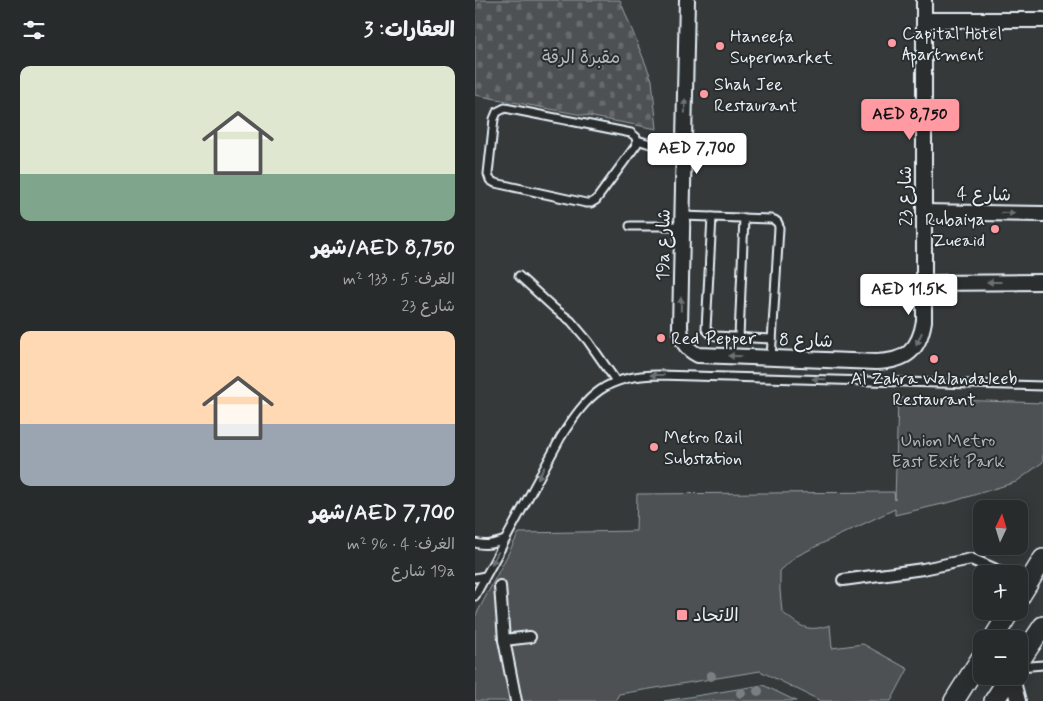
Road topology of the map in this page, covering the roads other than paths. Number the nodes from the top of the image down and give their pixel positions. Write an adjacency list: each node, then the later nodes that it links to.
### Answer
1 (687, 0): 6 (street, 19a شارع, one-way to 1)
2 (924, 0): 3 (street, شارع 23)
3 (925, 20): 4 (street); 7 (street, شارع 23)
4 (1043, 20)
5 (637, 140): 5 (lane); 6 (lane)
6 (683, 154): 11 (street, 19a شارع)
7 (924, 212): 8 (street, شارع 4, one-way to 8); 15 (street, شارع 23)
8 (1043, 214)
9 (712, 217): 10 (lane); 11 (lane); 16 (lane)
10 (744, 218): 16 (lane); 17 (lane)
11 (682, 221): 12 (lane); 18 (street, 19a شارع, one-way to 11)
12 (630, 226)
13 (519, 276): 21 (lane)
14 (1043, 282): 15 (street, one-way to 15)
15 (924, 283): 19 (street, شارع 23, one-way to 19)
16 (739, 338): 17 (lane)
17 (772, 339): 20 (lane)
18 (705, 355): 20 (street, شارع 8, one-way to 18)
19 (905, 356): 20 (street, شارع 8)
20 (771, 358)
21 (617, 381): 22 (lane, one-way to 21); 23 (lane, one-way to 23)
22 (1043, 386)
23 (505, 540): 25 (lane); 29 (lane, one-way to 29)
24 (475, 543): 25 (lane)
25 (486, 545): 26 (lane)
26 (475, 550)
27 (1043, 559): 32 (main road)
28 (984, 565): 31 (street)
29 (485, 576): 30 (lane); 34 (lane)
30 (475, 578)
31 (843, 580)
32 (1028, 580)
33 (500, 586): 37 (street)
34 (475, 596)
35 (1043, 626): 38 (main road)
36 (530, 637): 37 (street)
37 (504, 640): 44 (street)
38 (1028, 648)
39 (1043, 665): 40 (lane)
40 (1028, 666)
41 (973, 671): 45 (main road)
42 (1005, 685): 46 (main road)
43 (1014, 685): 47 (street)
44 (516, 701)
45 (954, 701)
46 (994, 701)
47 (1018, 701)

